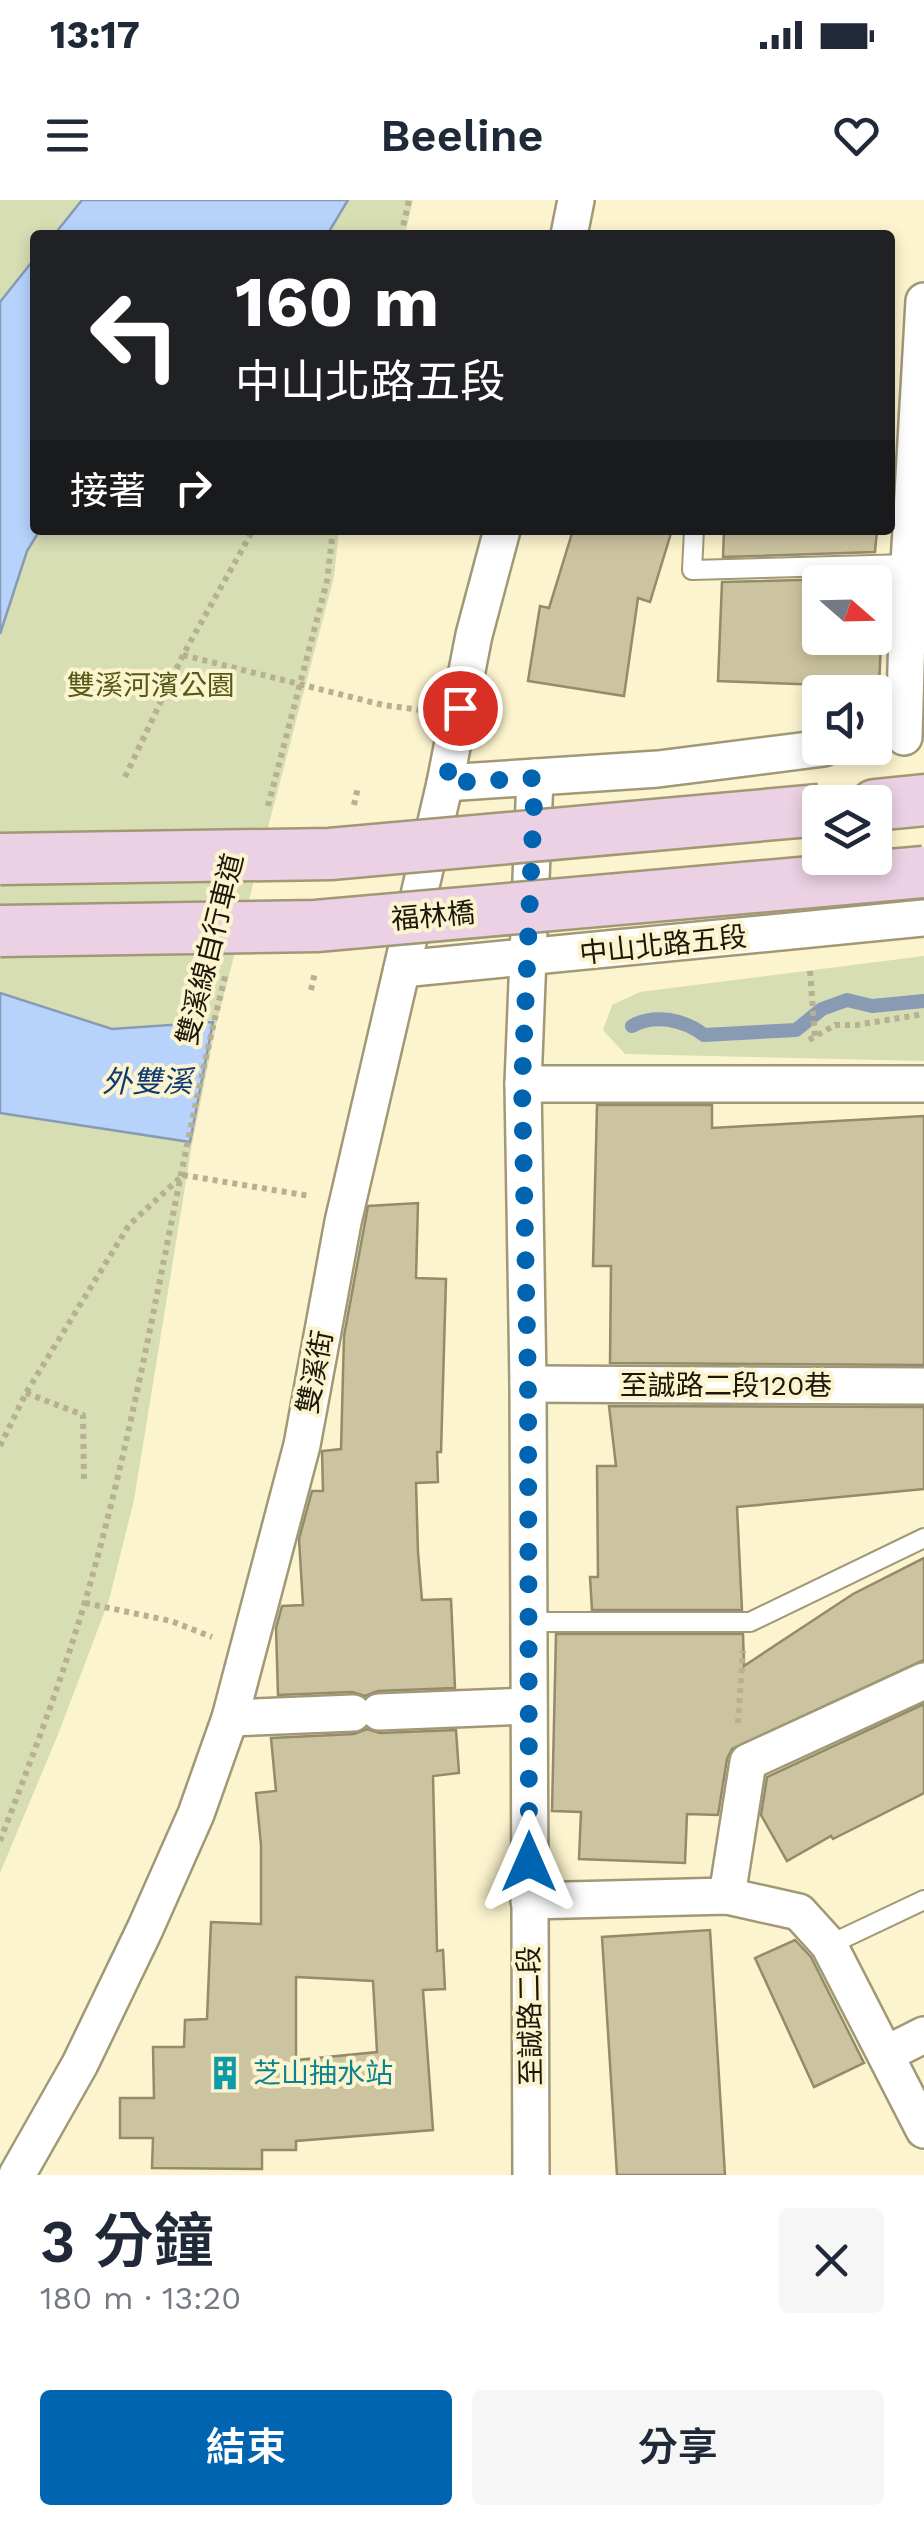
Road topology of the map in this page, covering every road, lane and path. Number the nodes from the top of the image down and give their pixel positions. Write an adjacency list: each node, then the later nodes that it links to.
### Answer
1 (409, 200): 3 (path)
2 (576, 200): 4 (street)
3 (402, 230)
4 (570, 230)
5 (924, 301): 10 (street)
6 (250, 535): 11 (path)
7 (332, 535): 12 (path)
8 (501, 535): 18 (street, 雙溪街)
9 (694, 535): 10 (lane)
10 (909, 564): 14 (street)
11 (183, 656): 12 (path); 16 (path)
12 (302, 683): 13 (path); 23 (path)
13 (383, 705)
14 (901, 738)
15 (802, 751): 17 (street)
16 (125, 777)
17 (535, 778): 18 (street); 29 (street, 至誠路二段)
18 (446, 783): 30 (street, 雙溪街)
19 (358, 787): 22 (path)
20 (924, 800): 21 (main road)
21 (892, 803)
22 (352, 809)
23 (267, 810)
24 (802, 812): 25 (main road, bridge)
25 (0, 859)
26 (924, 872): 28 (main road, 福林橋, bridge)
27 (924, 918): 29 (street, 中山北路五段)
28 (0, 930)
29 (527, 959): 30 (street, 中山北路五段); 36 (street, 至誠路二段)
30 (402, 969): 52 (street, 雙溪街)
31 (226, 971): 38 (path, 雙溪線自行車道)
32 (810, 971): 34 (path)
33 (924, 1014): 34 (path)
34 (815, 1038): 35 (path)
35 (803, 1042)
36 (522, 1084): 37 (street); 40 (street, 至誠路二段)
37 (924, 1084)
38 (182, 1176): 39 (path); 42 (path); 46 (path, 雙溪線自行車道)
39 (266, 1190)
40 (528, 1384): 41 (street, 至誠路二段120巷); 48 (street, 至誠路二段)
41 (924, 1386)
42 (26, 1393): 43 (path); 44 (path)
43 (0, 1446)
44 (84, 1480)
45 (924, 1538): 49 (lane)
46 (85, 1603): 47 (path); 54 (path, 雙溪線自行車道)
47 (170, 1621)
48 (528, 1622): 49 (lane); 51 (street, 至誠路二段)
49 (750, 1622): 53 (path)
50 (924, 1681): 53 (street)
51 (529, 1706): 52 (street); 56 (street, 至誠路二段)
52 (230, 1718): 62 (street, 雙溪街)
53 (748, 1762): 55 (street)
54 (0, 1842)
55 (727, 1896): 56 (street); 58 (street)
56 (529, 1900): 63 (street, 至誠路二段)
57 (924, 1900): 58 (lane)
58 (829, 1945): 60 (street)
59 (924, 2035): 60 (street)
60 (886, 2054): 61 (street)
61 (924, 2130)
62 (16, 2175)
63 (532, 2175)

